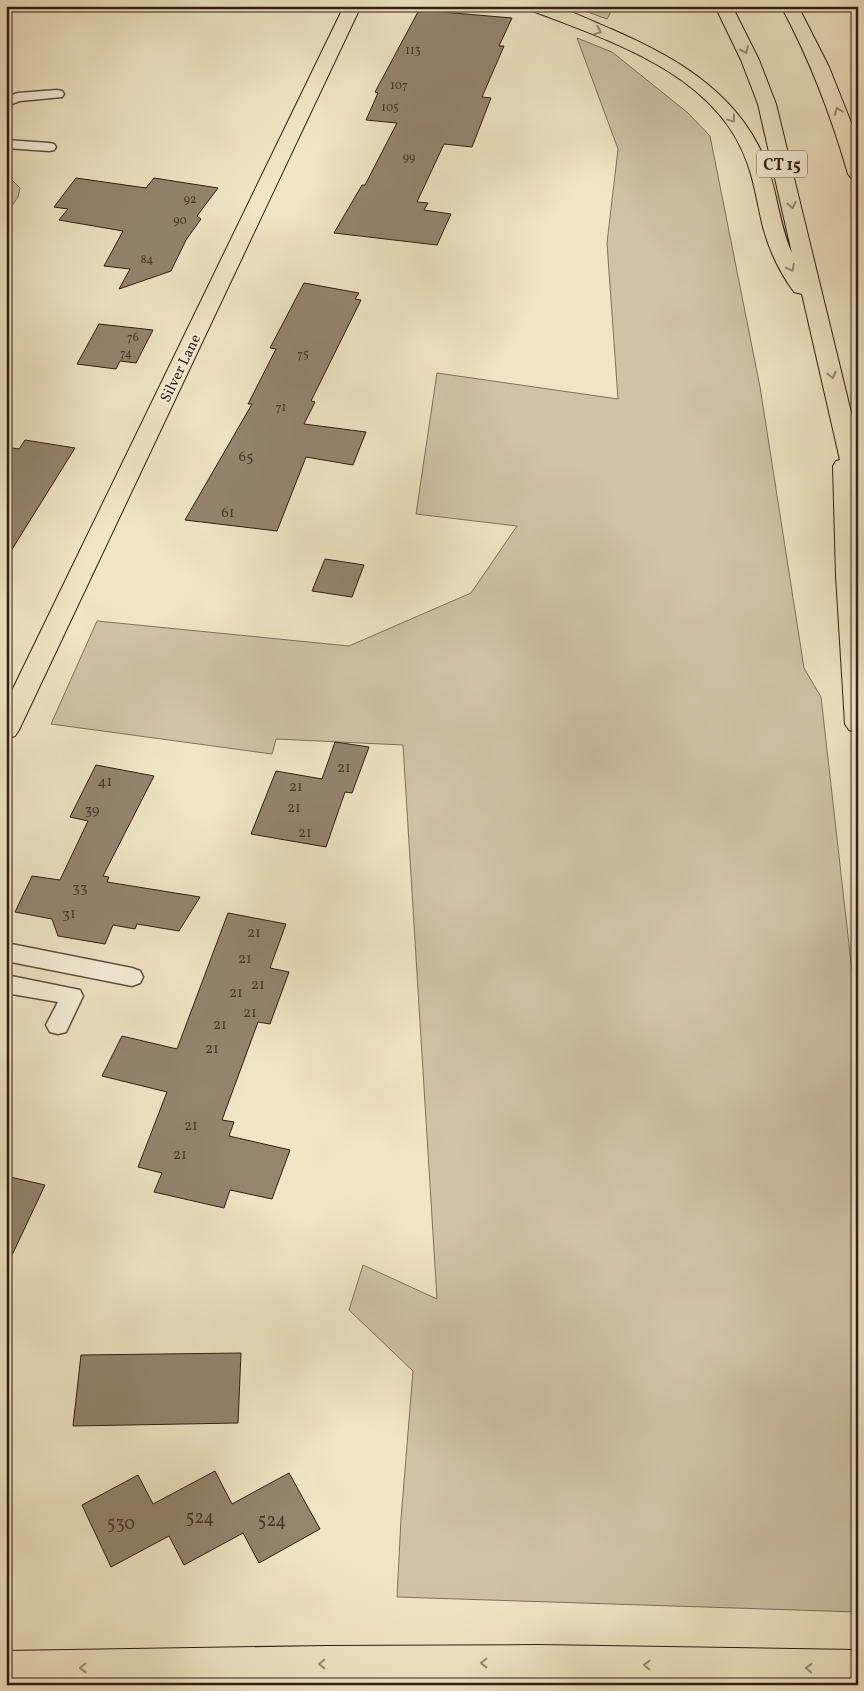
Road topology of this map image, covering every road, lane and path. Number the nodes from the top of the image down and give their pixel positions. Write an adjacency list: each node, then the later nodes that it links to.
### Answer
1 (353, 6): 14 (main road, Silver Lane)
2 (536, 6): 10 (main road, one-way to 10)
3 (723, 6): 10 (main road, CT 15, one-way to 10)
4 (790, 6): 9 (main road, one-way to 4)
5 (57, 94): 6 (lane)
6 (6, 102)
7 (6, 144): 8 (lane)
8 (49, 146)
9 (858, 174)
10 (821, 328): 11 (main road, CT 15, one-way to 11)
11 (842, 422): 12 (main road, CT 15); 13 (main road)
12 (858, 489)
13 (858, 724)
14 (6, 730)
15 (6, 952): 16 (lane)
16 (132, 976)
17 (6, 984): 18 (lane)
18 (58, 1025)
19 (858, 1669): 20 (main road, one-way to 20)
20 (6, 1670)

